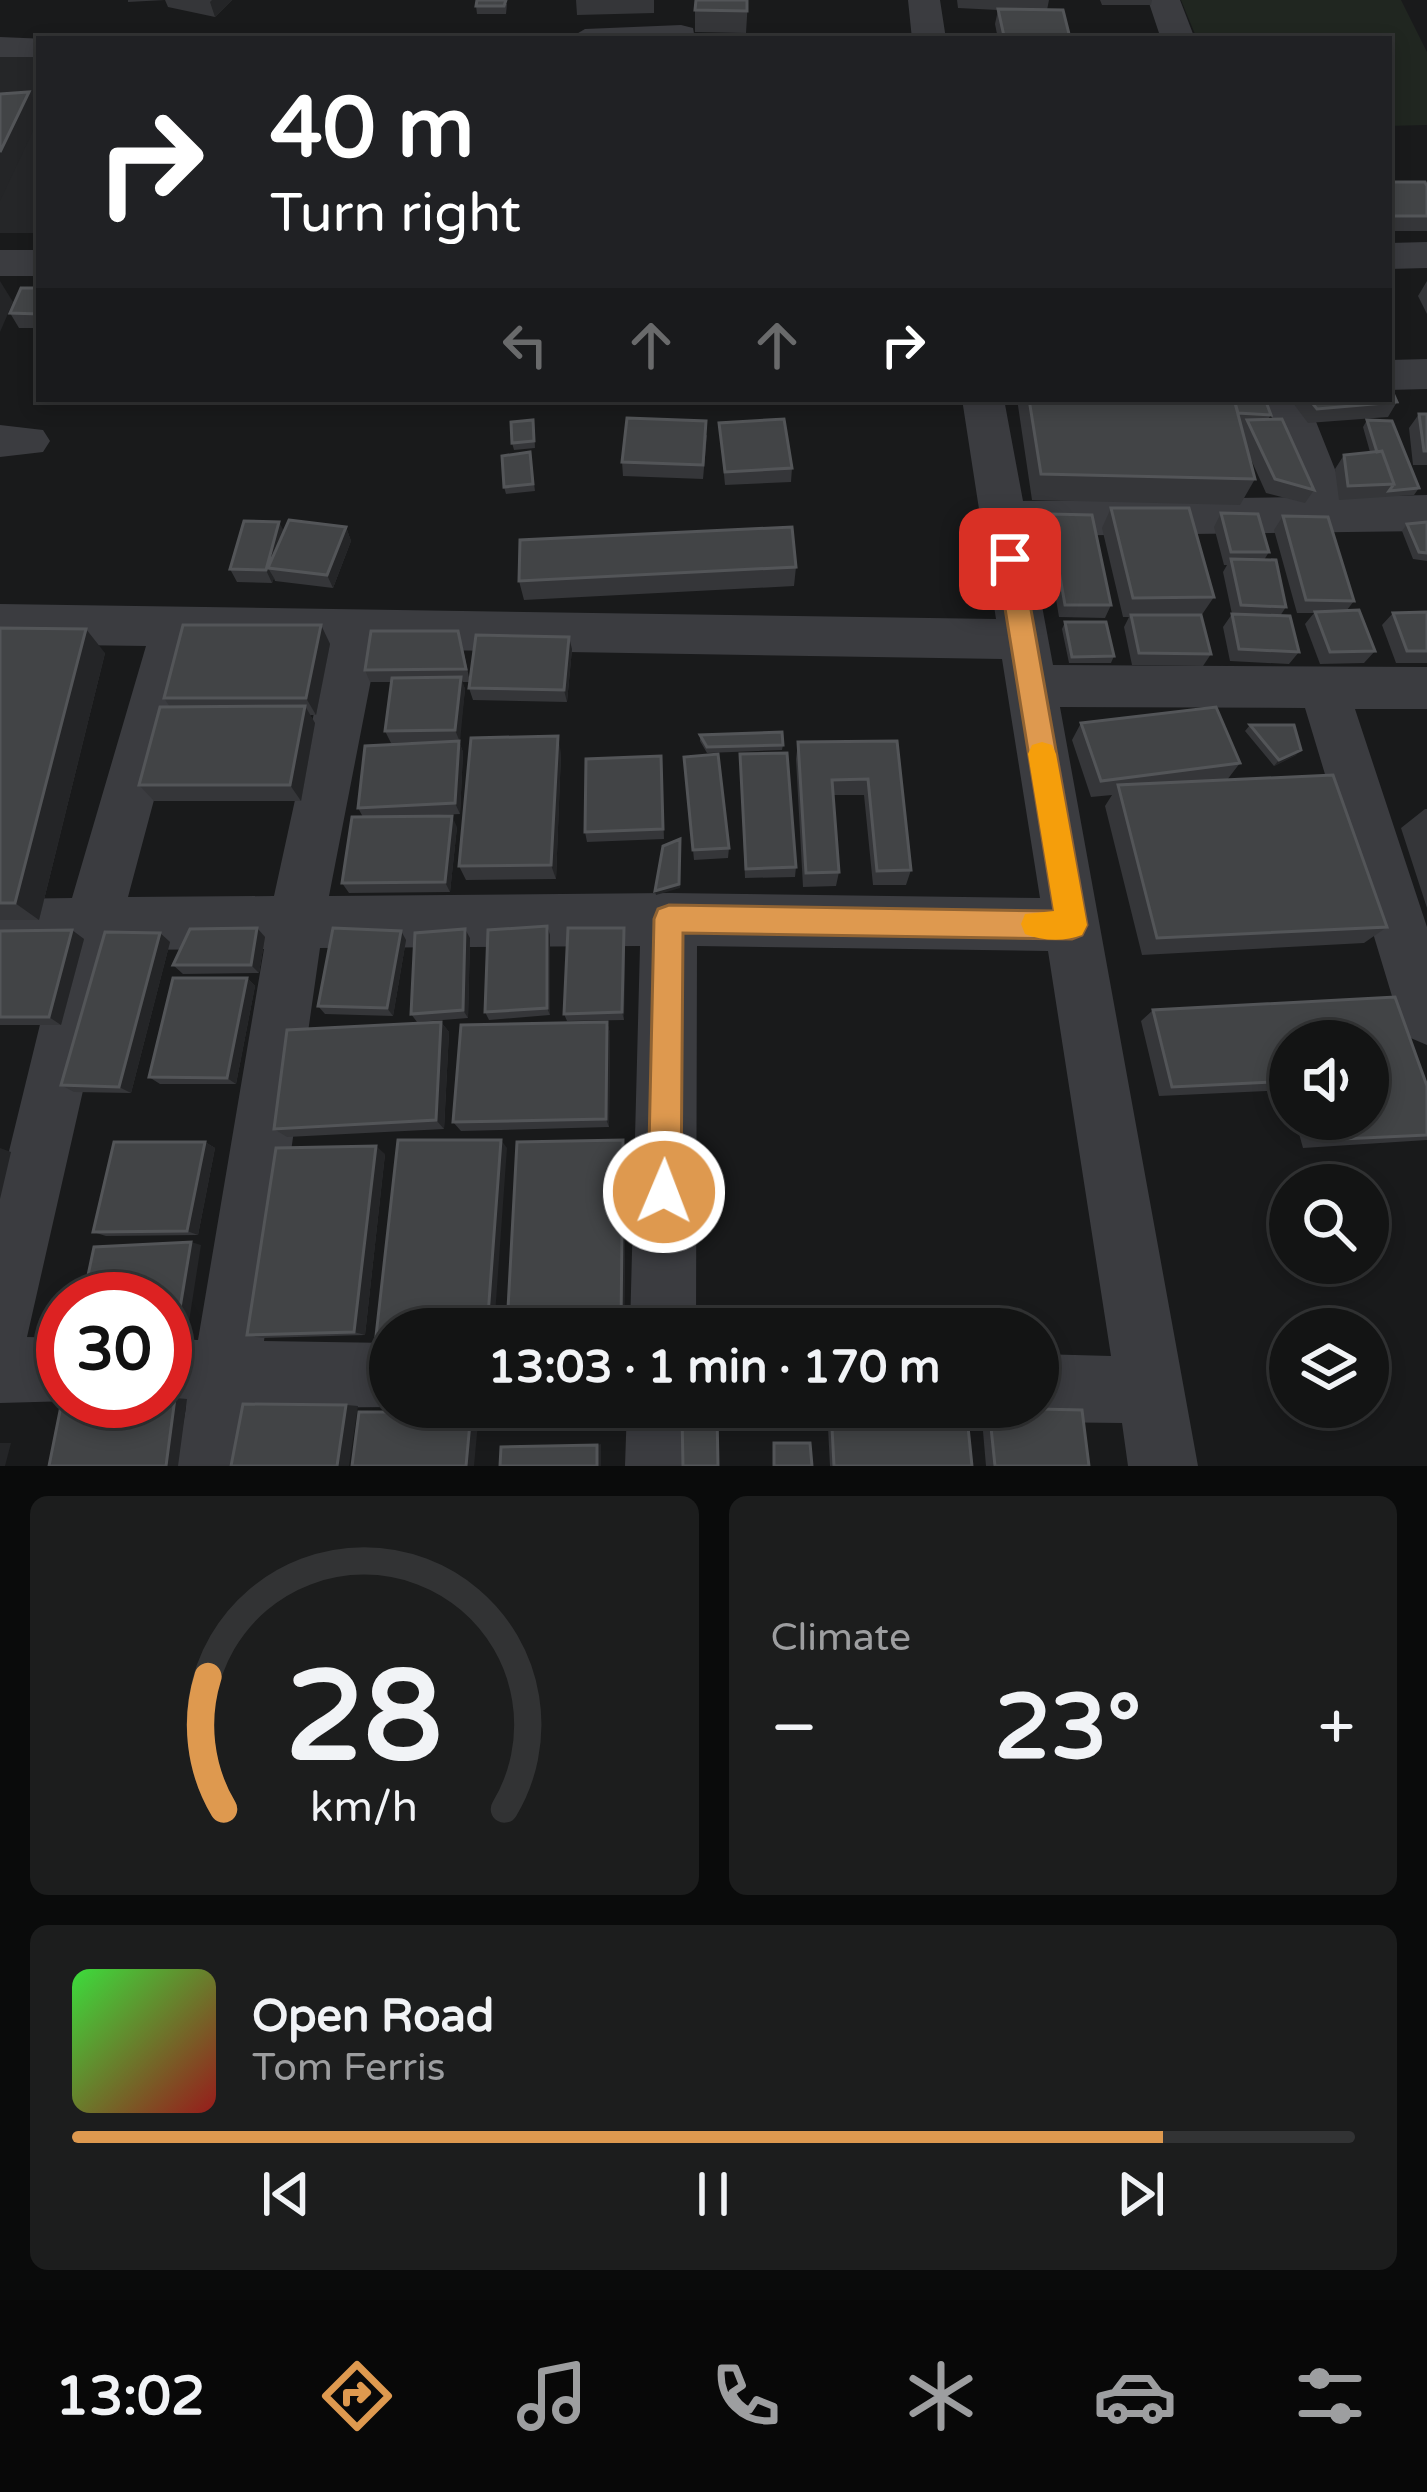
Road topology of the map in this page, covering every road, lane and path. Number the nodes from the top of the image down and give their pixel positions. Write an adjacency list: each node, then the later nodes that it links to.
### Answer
1 (683, 0): 4 (street)
2 (924, 0): 5 (street)
3 (1164, 0): 6 (street)
4 (681, 36)
5 (929, 36)
6 (1177, 36)
7 (0, 47): 8 (street)
8 (36, 47)
9 (1427, 255): 10 (street)
10 (1392, 256)
11 (0, 263): 12 (street)
12 (36, 263)
13 (1427, 374): 14 (street)
14 (1392, 375)
15 (984, 402): 19 (street)
16 (1287, 402): 18 (street)
17 (1427, 513): 18 (street)
18 (1330, 514): 19 (street)
19 (1003, 519): 23 (street)
20 (0, 624): 21 (street)
21 (176, 627): 22 (street); 30 (street)
22 (356, 632): 23 (street); 27 (street)
23 (1027, 662): 25 (street); 28 (street)
24 (1427, 688): 25 (street)
25 (1324, 689): 31 (street)
26 (669, 919): 27 (street); 28 (street); 32 (street)
27 (296, 924): 30 (street); 36 (street)
28 (1072, 925): 39 (street)
29 (0, 926): 30 (street)
30 (92, 926): 33 (street)
31 (1427, 1016)
32 (663, 1308)
33 (0, 1322)
34 (0, 1370): 35 (street)
35 (36, 1371)
36 (196, 1374): 37 (street); 41 (street)
37 (369, 1377)
38 (1059, 1388): 39 (street)
39 (1150, 1390): 43 (street)
40 (661, 1428): 42 (street)
41 (211, 1466)
42 (660, 1466)
43 (1163, 1466)

